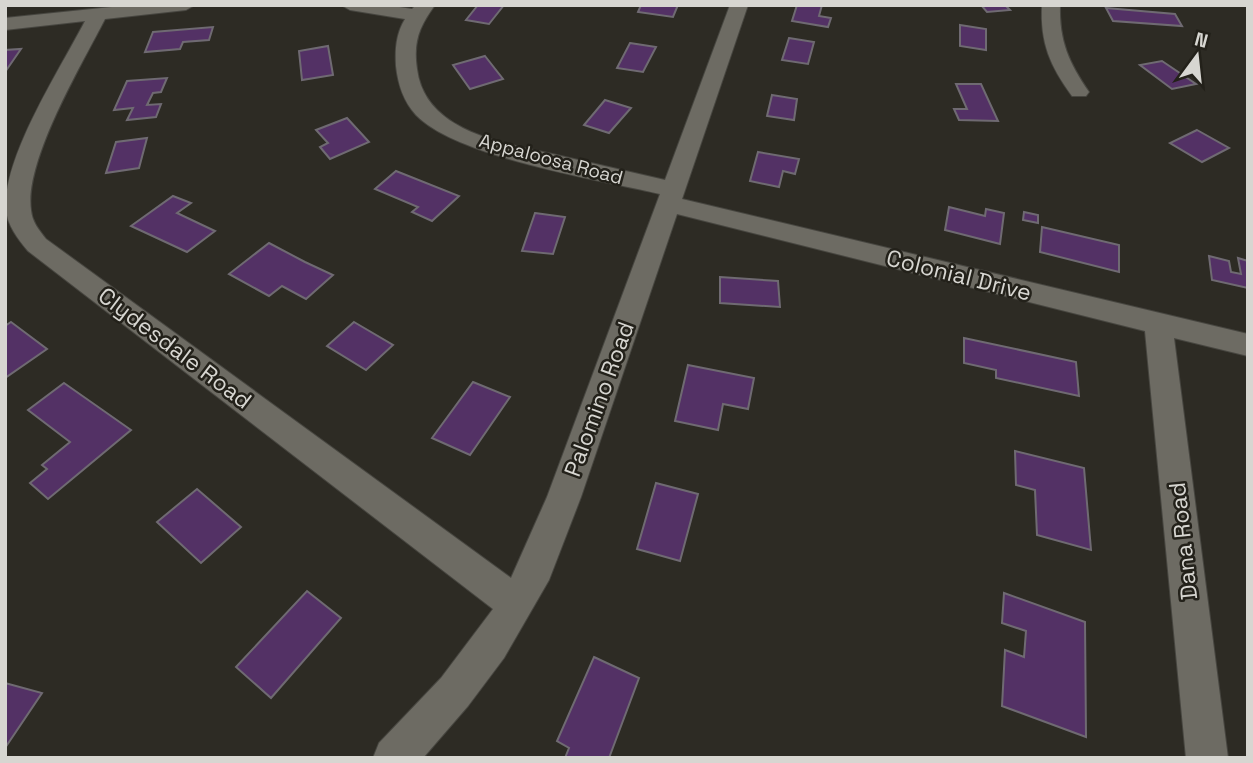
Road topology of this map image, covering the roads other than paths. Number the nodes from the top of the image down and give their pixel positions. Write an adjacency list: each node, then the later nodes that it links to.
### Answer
1 (186, 5): 6 (street)
2 (350, 5): 5 (street)
3 (739, 5): 9 (street, Palomino Road)
4 (1051, 5): 8 (street)
5 (421, 10): 9 (street, Appaloosa Road)
6 (99, 13): 7 (street); 12 (street, Clydesdale Road)
7 (5, 24)
8 (1079, 92)
9 (672, 197): 10 (street, Colonial Drive); 12 (street, Palomino Road)
10 (1158, 323): 11 (street, Colonial Drive); 14 (street, Dana Road)
11 (1248, 345)
12 (516, 604): 13 (street, Palomino Road)
13 (394, 758)
14 (1207, 758)

